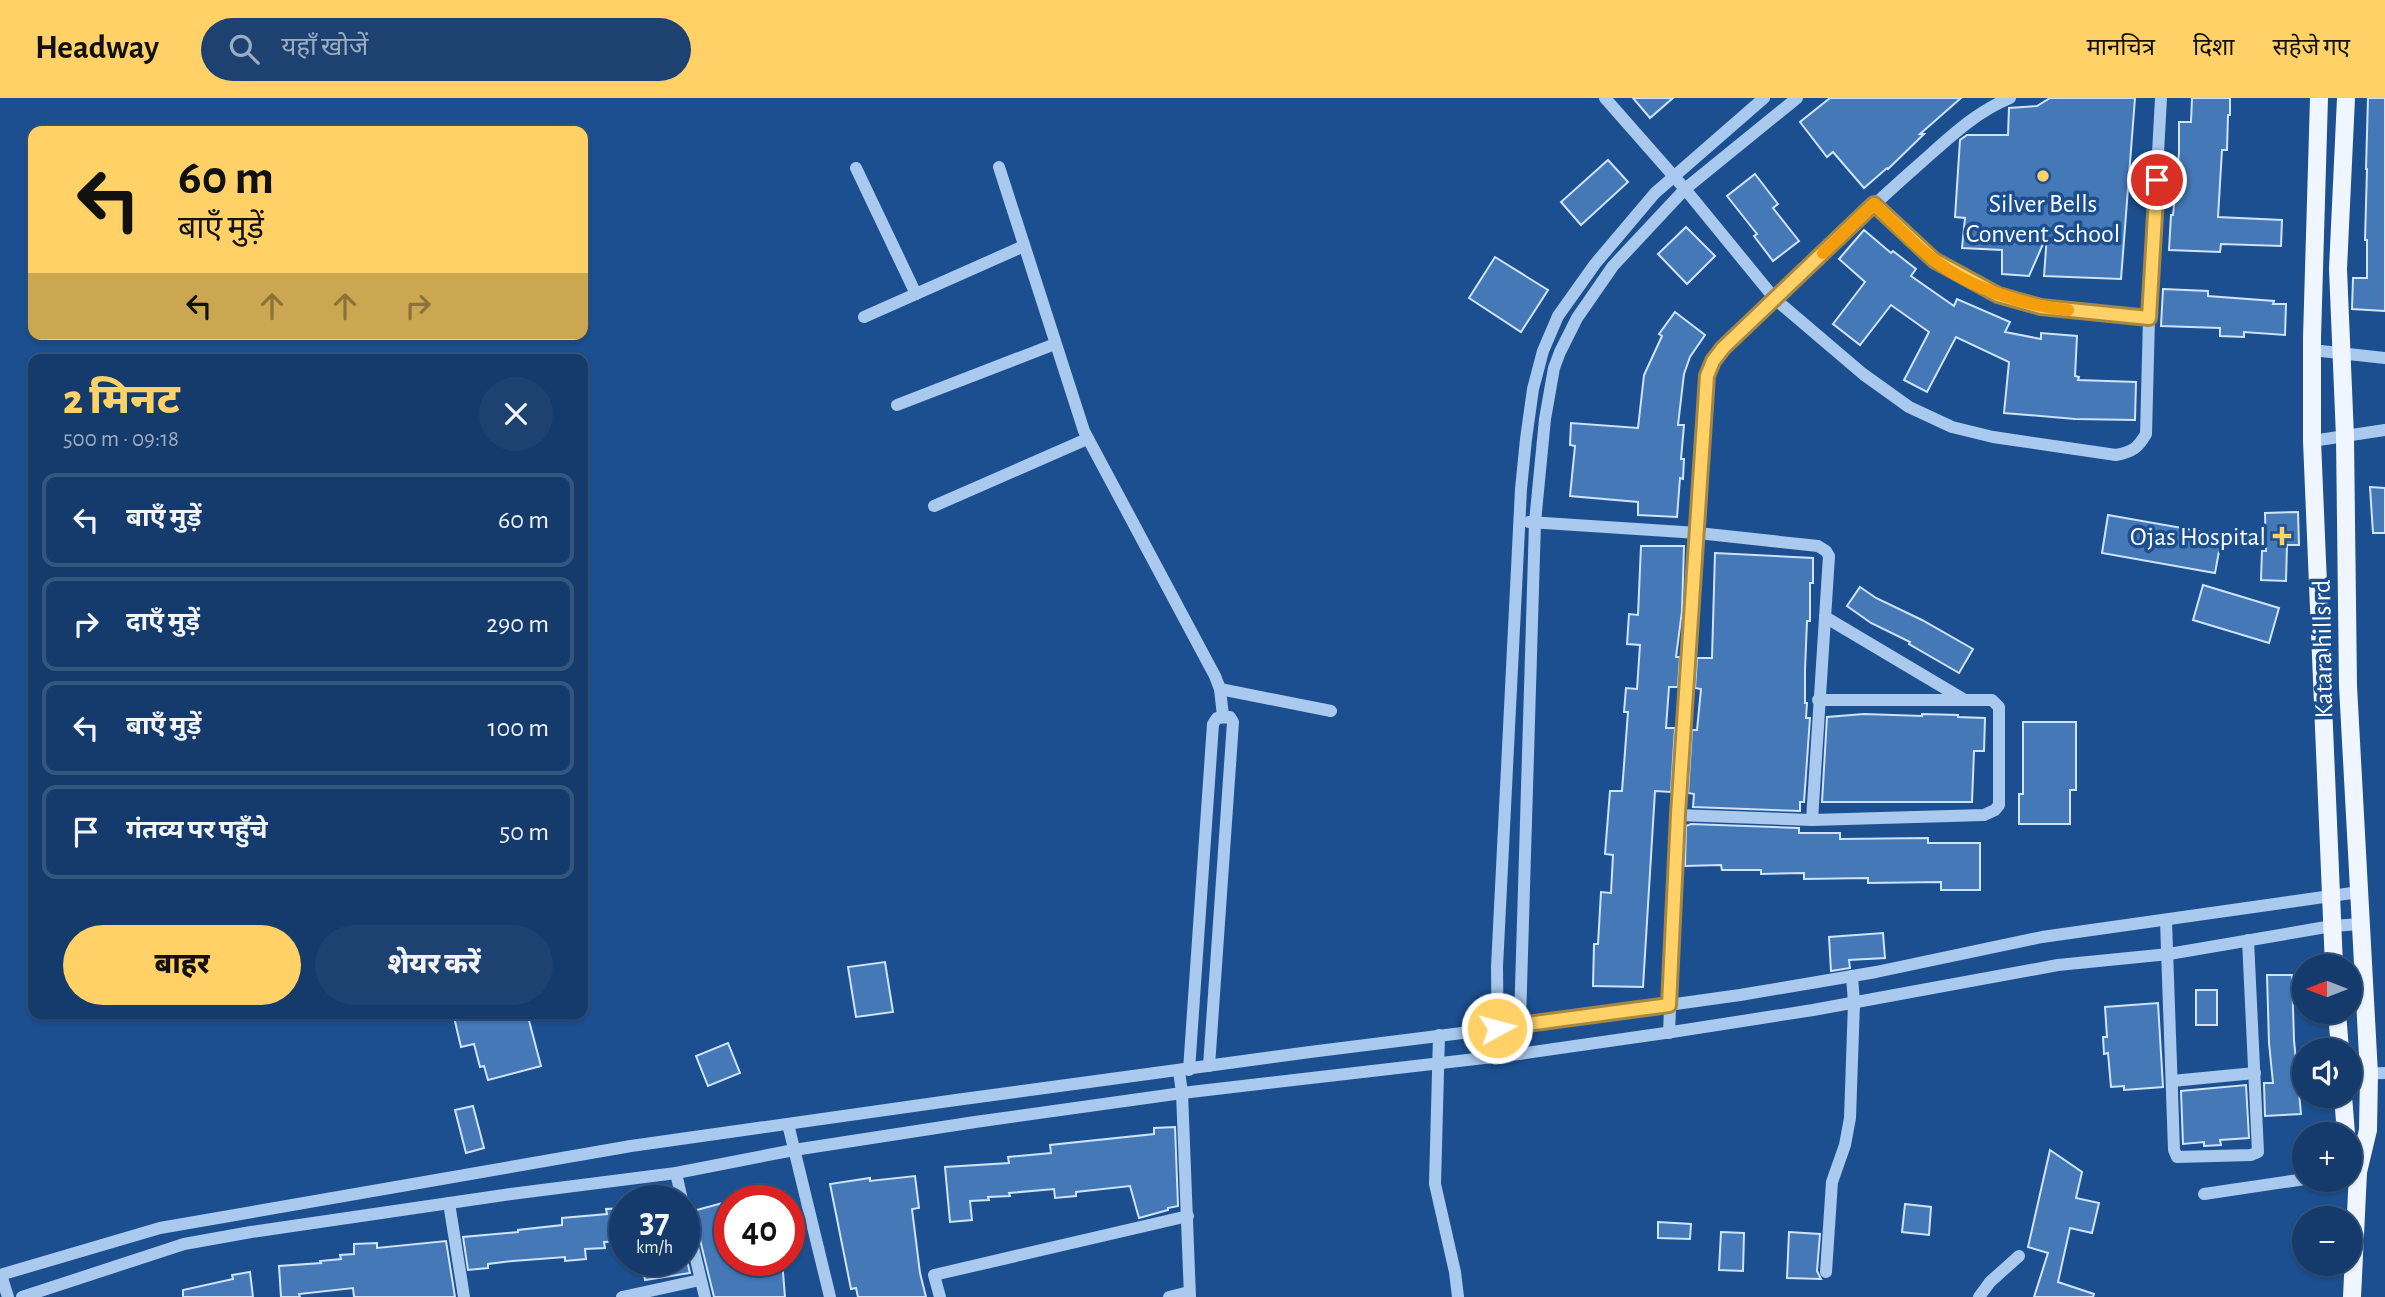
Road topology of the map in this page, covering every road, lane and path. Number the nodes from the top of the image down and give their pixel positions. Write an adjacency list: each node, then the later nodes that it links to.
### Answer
1 (1605, 98): 10 (street)
2 (1764, 98): 10 (street)
3 (1797, 98): 11 (street)
4 (2010, 98): 12 (street)
5 (2161, 98): 17 (street)
6 (2319, 98): 19 (main road, Katara hills rd)
7 (2346, 98): 20 (main road, Katara hills rd)
8 (999, 167): 13 (street)
9 (856, 169): 14 (street)
10 (1674, 178): 11 (street); 28 (street)
11 (1685, 189): 15 (street); 29 (street)
12 (1874, 204): 15 (street); 17 (street)
13 (1024, 246): 14 (street); 18 (street)
14 (916, 294): 16 (street)
15 (1775, 299): 17 (street); 30 (street)
16 (864, 317)
17 (2149, 318)
18 (1055, 344): 22 (street); 25 (street)
19 (2312, 351): 20 (street); 26 (main road, Katara hills rd)
20 (2342, 354): 21 (street); 24 (main road, Katara hills rd)
21 (2385, 358)
22 (897, 405)
23 (2385, 430): 24 (street)
24 (2345, 437): 26 (street); 39 (main road, Katara hills rd)
25 (1087, 439): 27 (street); 32 (street)
26 (2312, 441): 40 (main road, Katara hills rd)
27 (933, 506)
28 (1520, 521): 29 (street); 51 (street)
29 (1535, 522): 30 (street); 50 (street)
30 (1698, 533): 31 (street); 37 (street)
31 (1825, 617): 33 (street); 34 (street)
32 (1220, 689): 35 (street); 36 (street)
33 (1964, 699): 34 (street); 38 (street)
34 (1818, 700): 38 (street)
35 (1331, 711)
36 (1223, 716): 57 (street); 58 (street)
37 (1678, 814): 38 (street); 49 (street)
38 (1812, 820)
39 (2359, 892): 40 (street); 42 (main road, Katara hills rd)
40 (2331, 895): 41 (street); 43 (main road, Katara hills rd)
41 (2166, 920): 45 (street); 47 (street)
42 (2361, 925): 43 (street); 60 (main road, Katara hills rd)
43 (2332, 926): 44 (street); 46 (main road, Katara hills rd)
44 (2248, 940): 45 (street); 59 (street)
45 (2169, 954): 48 (street); 61 (street)
46 (2333, 954)
47 (1852, 976): 48 (street); 49 (street)
48 (1854, 1003): 52 (street); 74 (street)
49 (1669, 1005): 50 (street); 52 (street)
50 (1518, 1026): 51 (street); 54 (street)
51 (1497, 1028): 53 (street); 55 (street)
52 (1669, 1032): 54 (street)
53 (1439, 1035): 56 (street); 57 (street)
54 (1519, 1054): 55 (street)
55 (1498, 1056): 56 (street)
56 (1440, 1062): 62 (street); 87 (street)
57 (1209, 1066): 58 (street)
58 (1184, 1070): 62 (street); 63 (street)
59 (2255, 1073): 61 (street); 61 (street)
60 (2377, 1073): 64 (main road, Katara hills rd)
61 (2172, 1081)
62 (1182, 1093): 65 (street); 72 (street)
63 (788, 1124): 65 (street); 75 (street)
64 (2362, 1148)
65 (794, 1150): 66 (street); 84 (street)
66 (676, 1173): 68 (street); 71 (street)
67 (2292, 1181): 70 (street)
68 (679, 1185)
69 (2354, 1192): 89 (main road)
70 (2204, 1194)
71 (449, 1203): 80 (street); 81 (street)
72 (1188, 1216): 78 (street); 85 (street)
73 (2019, 1256): 88 (street)
74 (1826, 1272)
75 (1, 1275): 79 (street)
76 (699, 1276): 77 (street)
77 (700, 1280): 82 (street); 83 (street)
78 (1189, 1294): 86 (street)
79 (8, 1297)
80 (22, 1297)
81 (464, 1297)
82 (622, 1297)
83 (705, 1297)
84 (830, 1297)
85 (940, 1297)
86 (1168, 1297)
87 (1458, 1297)
88 (1979, 1297)
89 (2352, 1297)

